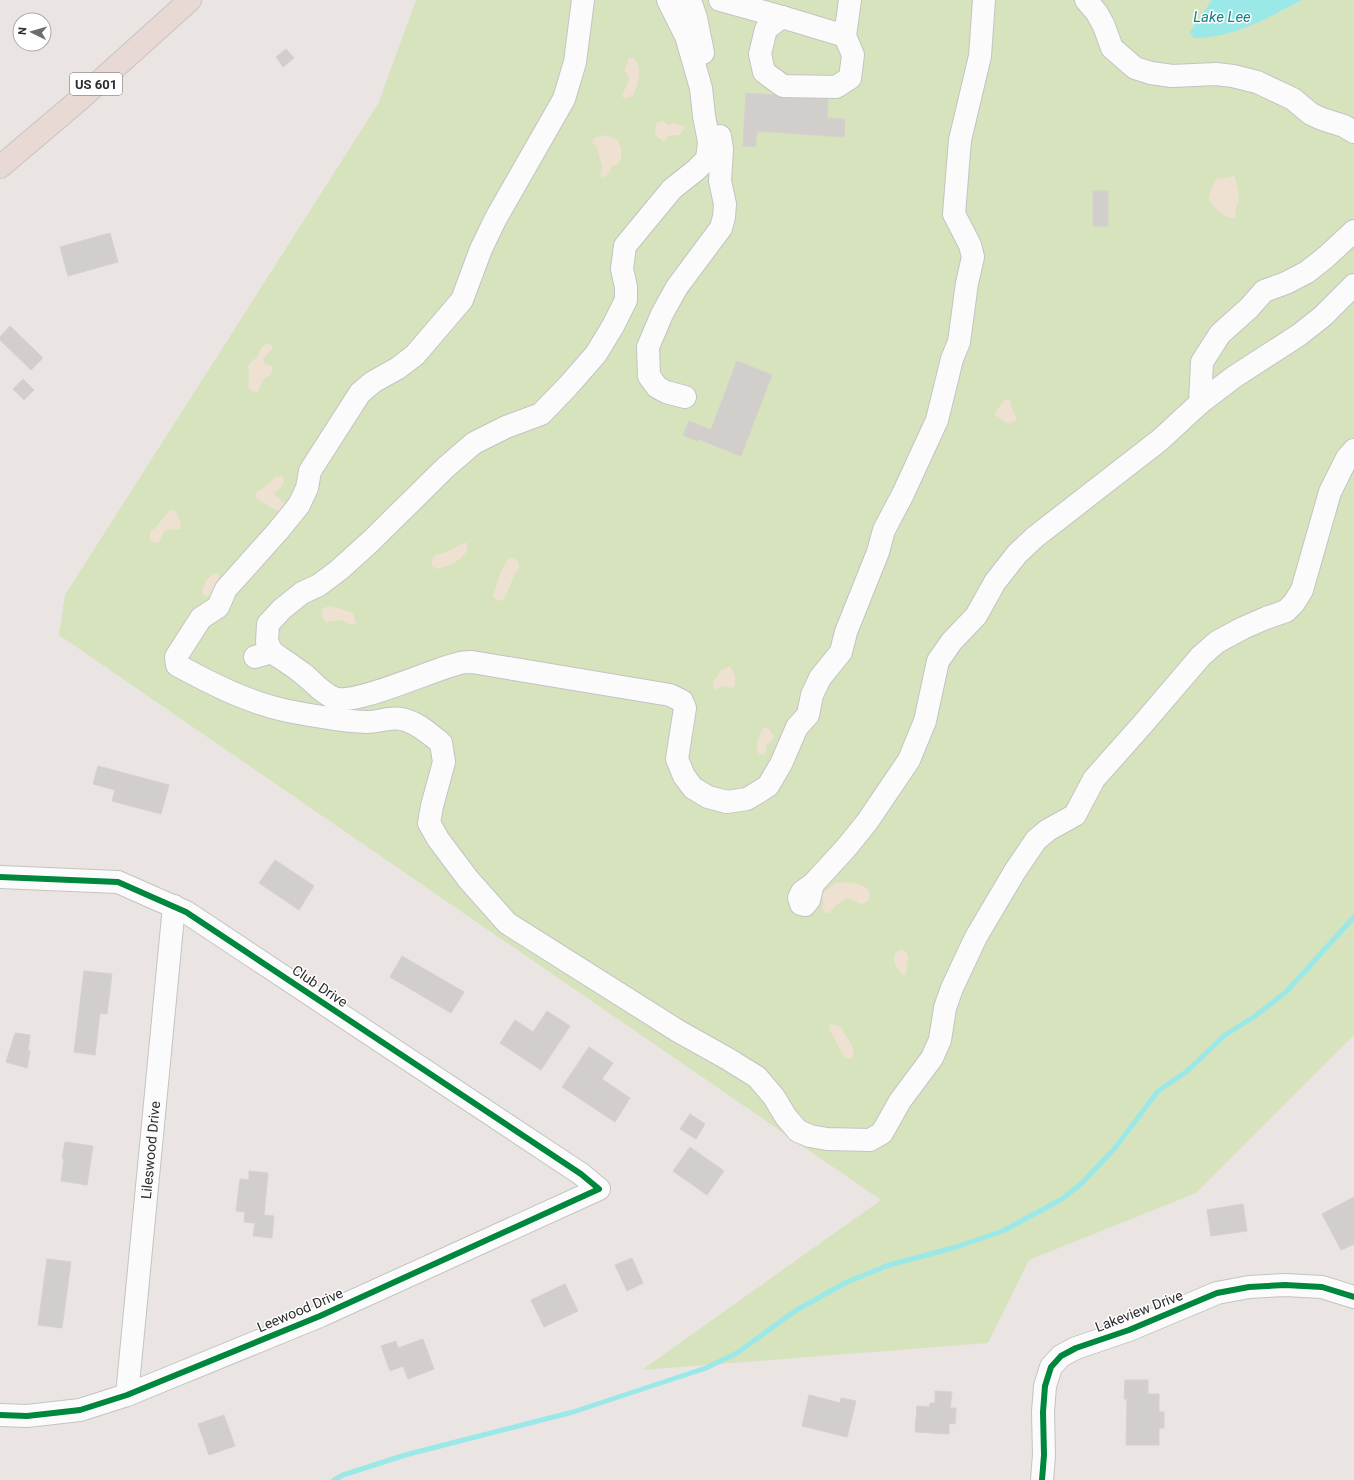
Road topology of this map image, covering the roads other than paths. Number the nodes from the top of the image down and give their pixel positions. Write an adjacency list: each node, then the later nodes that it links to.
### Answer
1 (190, 0): 12 (highway, US 601)
2 (583, 0): 17 (street)
3 (668, 0): 7 (street)
4 (690, 0): 15 (street)
5 (720, 0): 9 (street)
6 (850, 0): 10 (street)
7 (984, 0)
8 (1086, 0): 11 (street)
9 (782, 17): 10 (street); 10 (street)
10 (845, 36)
11 (1354, 132)
12 (0, 167)
13 (1354, 231): 16 (street)
14 (1354, 285): 16 (street)
15 (685, 397)
16 (1200, 403): 19 (street)
17 (1354, 450)
18 (0, 877): 20 (street, Club Drive)
19 (813, 884)
20 (174, 906): 21 (street, Club Drive); 23 (street, Lileswood Drive)
21 (599, 1189): 23 (street, Leewood Drive)
22 (1354, 1297): 25 (street, Lakeview Drive)
23 (127, 1395): 24 (street, Leewood Drive)
24 (0, 1415)
25 (1042, 1480)

